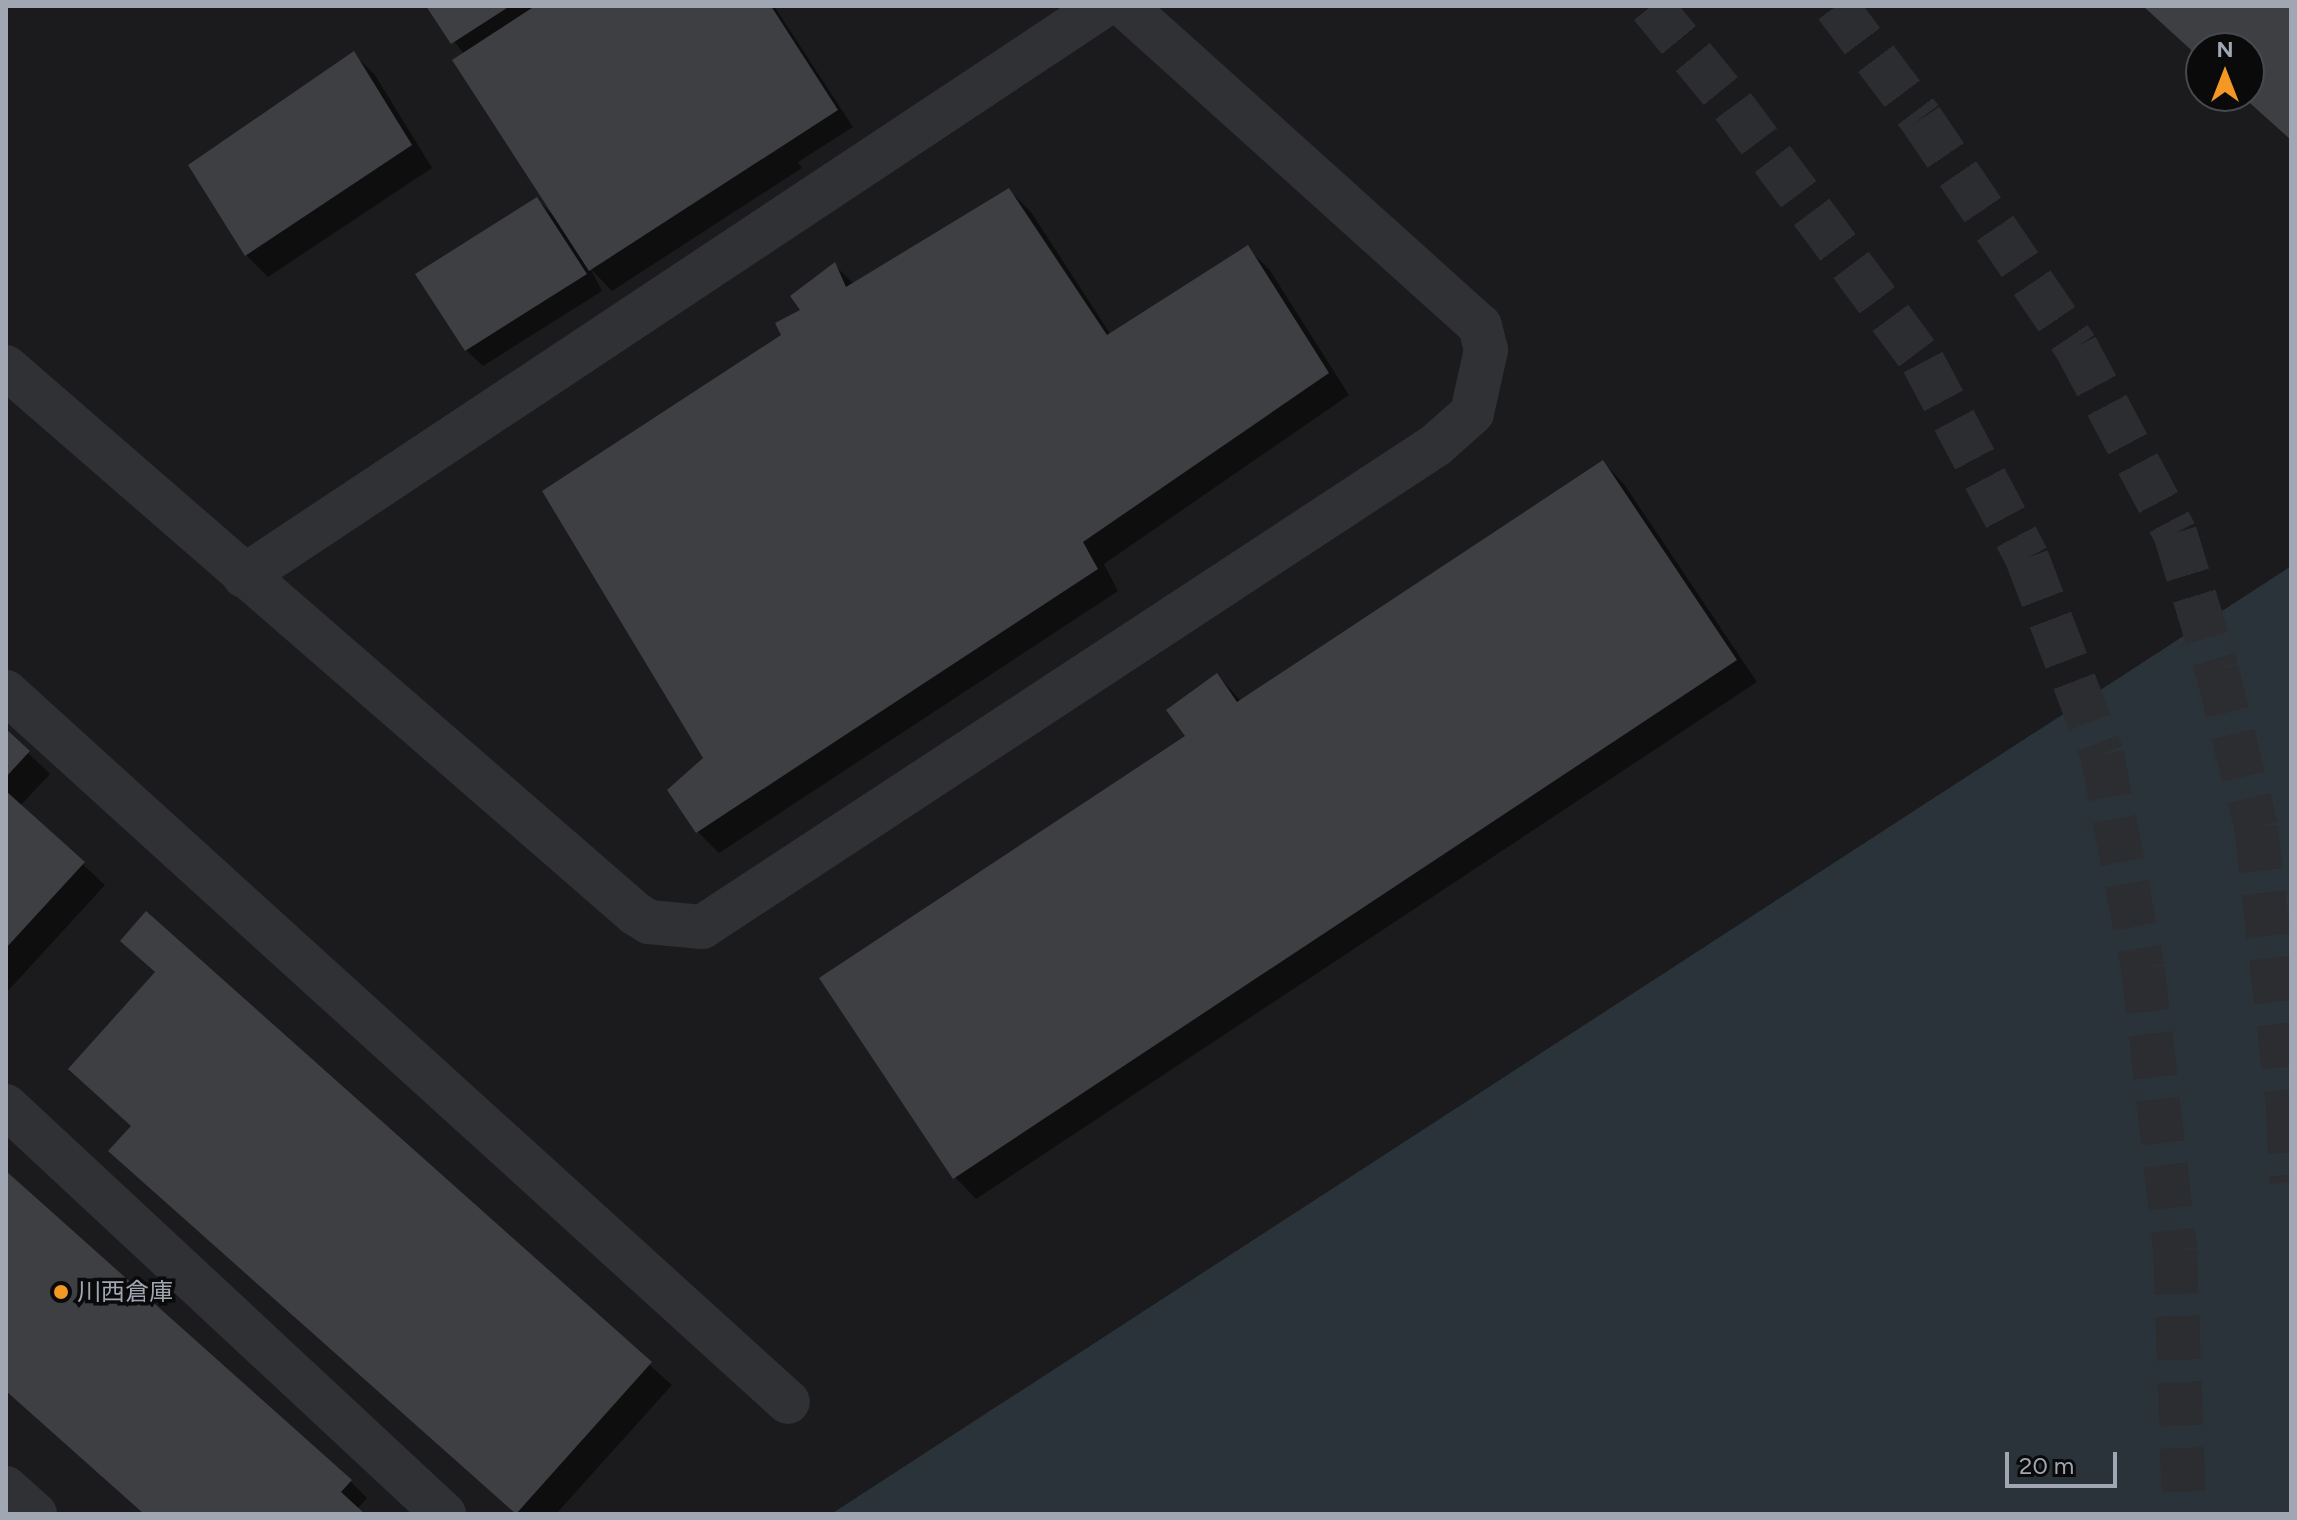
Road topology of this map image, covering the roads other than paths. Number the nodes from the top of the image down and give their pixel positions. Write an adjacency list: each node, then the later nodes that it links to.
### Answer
1 (1103, 6): 4 (street)
2 (1125, 6): 4 (street)
3 (6, 367): 4 (street)
4 (244, 576)
5 (6, 692): 7 (street)
6 (6, 1106): 10 (street)
7 (788, 1402)
8 (6, 1488): 9 (street)
9 (35, 1514)
10 (444, 1514)

